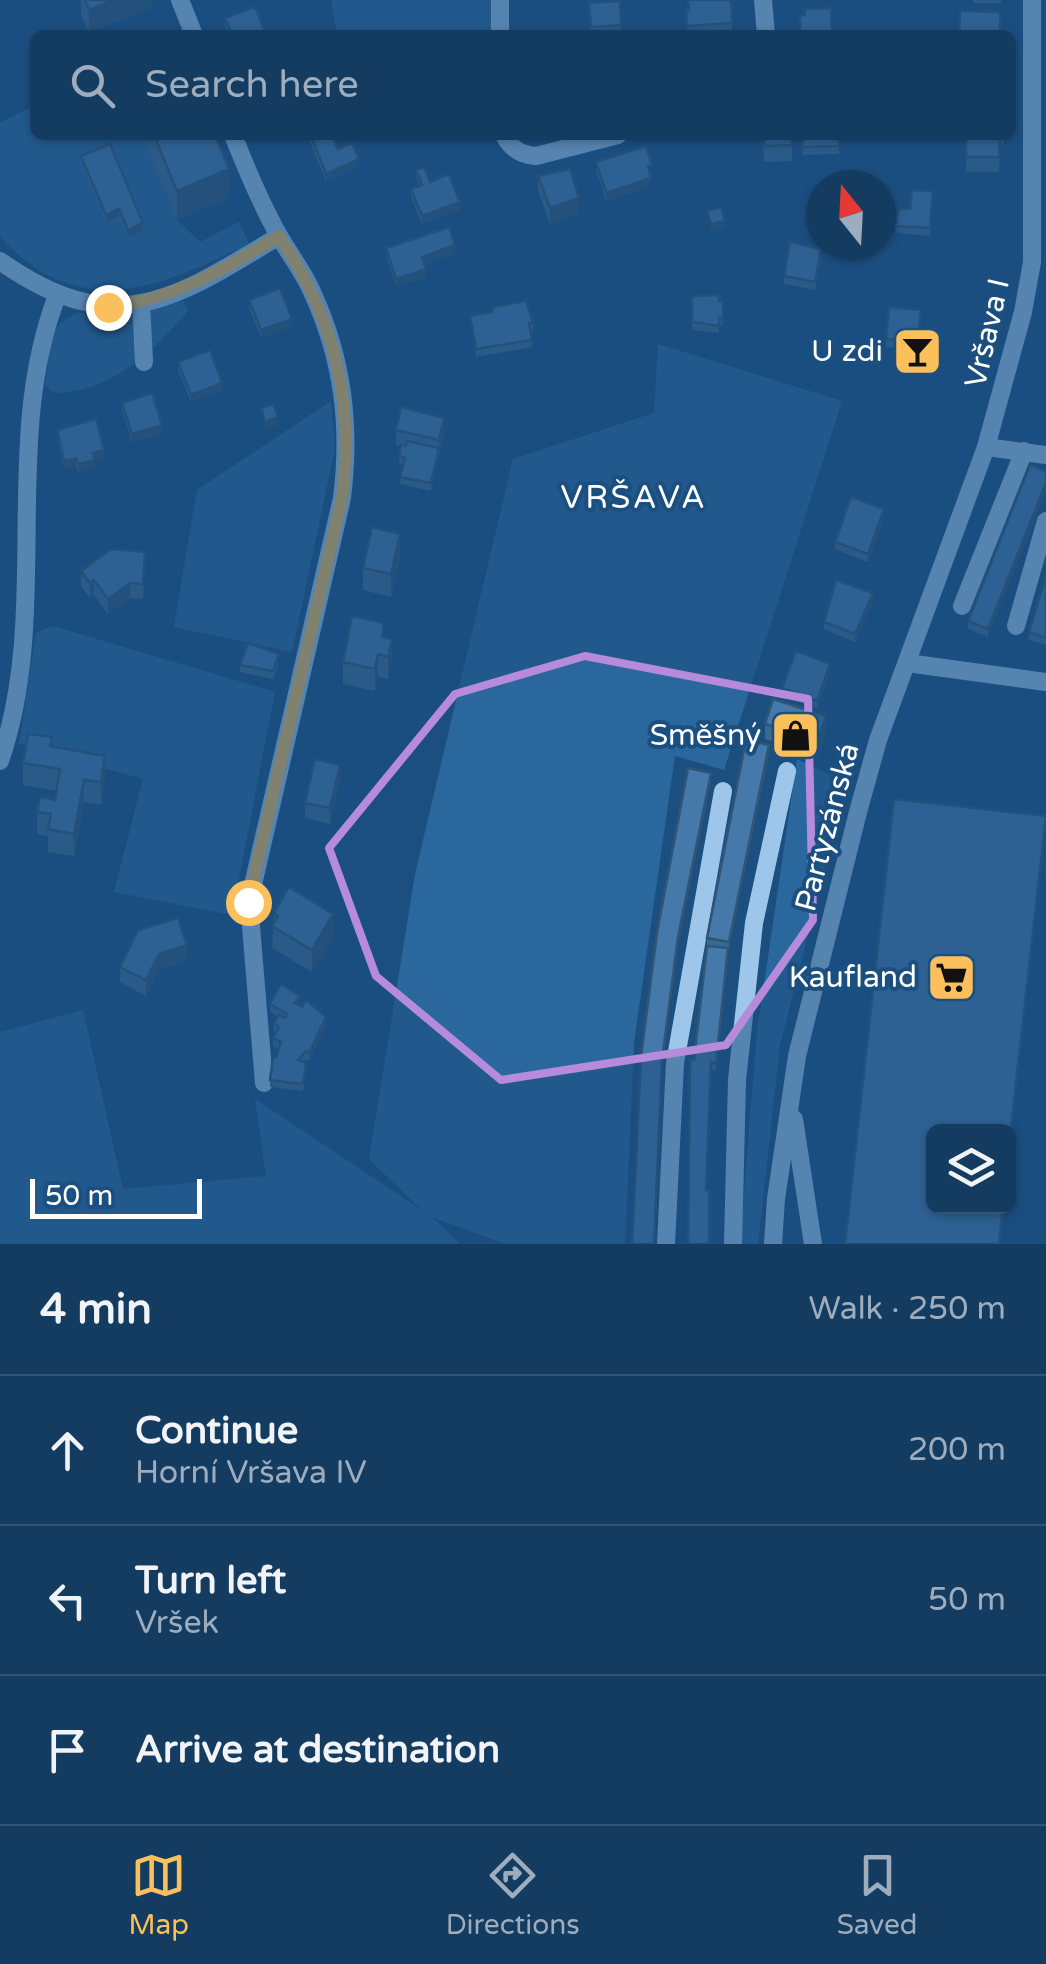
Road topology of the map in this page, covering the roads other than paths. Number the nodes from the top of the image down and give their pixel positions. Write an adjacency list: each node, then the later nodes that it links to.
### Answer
1 (180, 0): 5 (street)
2 (500, 0): 6 (street)
3 (762, 0): 7 (street)
4 (1032, 0): 8 (street, Vršava I)
5 (192, 30)
6 (500, 30)
7 (765, 30)
8 (1020, 91): 17 (street, Vršava I)
9 (235, 140): 12 (street)
10 (508, 140): 11 (street)
11 (598, 140)
12 (279, 236): 15 (street); 28 (street)
13 (0, 261): 14 (street)
14 (57, 296): 15 (street); 25 (street)
15 (140, 303): 16 (street)
16 (144, 362)
17 (986, 446): 18 (street); 23 (street, Vršava I)
18 (1024, 451): 19 (street); 21 (street)
19 (1046, 454)
20 (1046, 521): 22 (street)
21 (962, 606)
22 (1016, 626)
23 (907, 663): 24 (street); 29 (street, Partyzánská)
24 (1046, 682)
25 (0, 761)
26 (787, 771): 31 (street)
27 (723, 791): 30 (street)
28 (264, 1084)
29 (791, 1094): 32 (street, Partyzánská); 33 (street)
30 (666, 1244)
31 (733, 1244)
32 (773, 1244)
33 (812, 1244)

